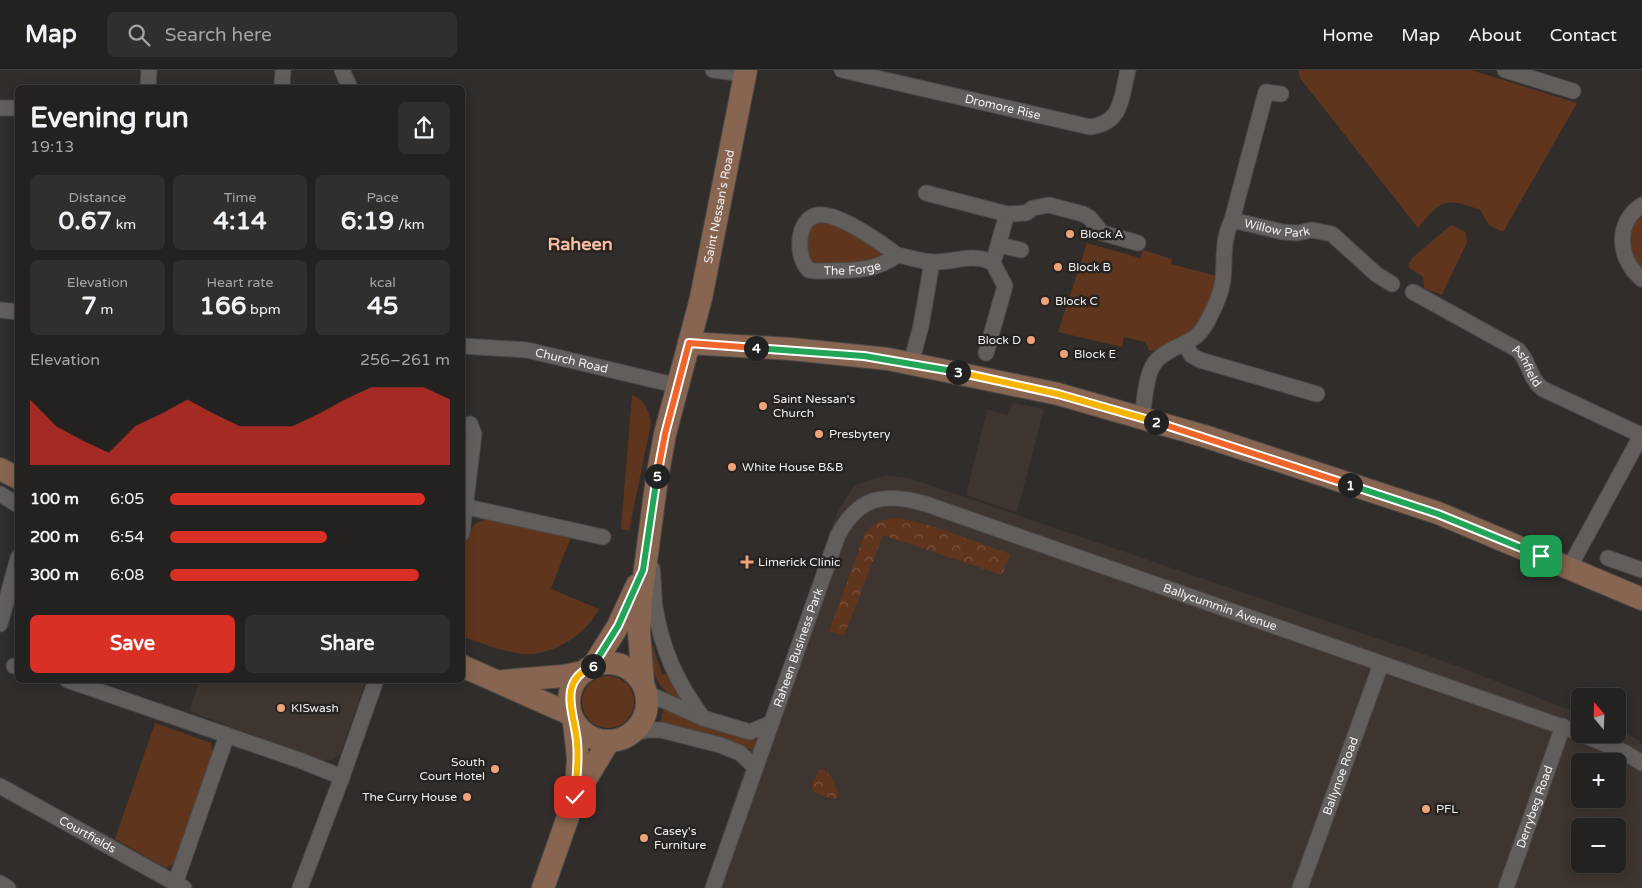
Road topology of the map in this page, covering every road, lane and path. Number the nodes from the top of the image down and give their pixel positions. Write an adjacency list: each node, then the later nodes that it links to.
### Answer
1 (149, 70): 9 (street)
2 (283, 70): 10 (street)
3 (342, 70): 11 (street)
4 (713, 70): 8 (street)
5 (842, 70): 6 (street, Dromore Rise)
6 (1128, 70)
7 (1505, 70): 12 (street)
8 (745, 72): 31 (main road, Saint Nessan's Road)
9 (148, 85)
10 (282, 85)
11 (349, 85)
12 (1573, 91)
13 (1281, 94): 19 (street, Willow Park)
14 (0, 108): 15 (street)
15 (15, 108)
16 (926, 193): 18 (street)
17 (1642, 205): 26 (street)
18 (1007, 214): 20 (street); 21 (street)
19 (1232, 220): 27 (street, Willow Park); 32 (street, Willow Park)
20 (1138, 243)
21 (999, 244): 22 (street); 25 (street)
22 (1021, 250)
23 (897, 255): 23 (street, The Forge); 24 (street, The Forge)
24 (932, 262): 25 (street, The Forge); 35 (street)
25 (993, 263): 34 (street)
26 (1642, 280)
27 (1392, 284)
28 (1413, 292): 40 (street, Ashfield)
29 (0, 310): 30 (street)
30 (15, 312)
31 (689, 343): 35 (main road); 36 (main road, Saint Nessan's Road)
32 (1186, 345): 37 (street); 38 (street, Willow Park)
33 (465, 346): 36 (street, Church Road)
34 (986, 352)
35 (912, 363): 38 (main road)
36 (679, 386): 48 (main road, Saint Nessan's Road)
37 (1317, 394)
38 (1142, 418): 51 (main road)
39 (470, 424): 46 (street)
40 (1641, 434): 51 (street, Ashfield)
41 (0, 469): 42 (main road)
42 (15, 476)
43 (0, 494): 45 (street)
44 (876, 500): 57 (street, Ballycummin Avenue); 66 (street, Raheen Business Park)
45 (15, 502)
46 (467, 507): 47 (street); 49 (street)
47 (465, 517)
48 (649, 535): 53 (main road, Saint Nessan's Road); 65 (street)
49 (603, 537)
50 (1608, 558): 54 (street)
51 (1569, 568): 55 (main road)
52 (15, 569): 56 (street)
53 (643, 570): 59 (main road); 63 (main road)
54 (1642, 570)
55 (1642, 599)
56 (0, 624)
57 (1381, 664): 67 (street, Ballycummin Avenue); 84 (street, Ballynoe Road)
58 (465, 667): 60 (main road)
59 (588, 669): 60 (main road); 63 (main road); 64 (main road)
60 (501, 681): 64 (main road)
61 (76, 683): 70 (street)
62 (375, 683): 75 (street)
63 (645, 688): 65 (street); 69 (main road)
64 (572, 718): 71 (main road); 77 (main road)
65 (704, 718): 66 (street)
66 (769, 724): 74 (street, Raheen Business Park)
67 (1563, 726): 68 (street, Ballycummin Avenue); 85 (street, Derrybeg Road)
68 (1571, 730)
69 (632, 734): 71 (main road); 74 (street)
70 (227, 735): 75 (street); 79 (street, Courtfields)
71 (609, 742): 77 (main road)
72 (1602, 743): 73 (street, Ballycummin Avenue)
73 (1642, 763)
74 (755, 767): 83 (street, Raheen Business Park)
75 (342, 777): 81 (street)
76 (0, 786): 79 (street, Courtfields)
77 (575, 797): 82 (main road)
78 (0, 883): 80 (street)
79 (179, 886)
80 (8, 888)
81 (300, 888)
82 (543, 888)
83 (713, 888)
84 (1300, 888)
85 (1506, 888)

